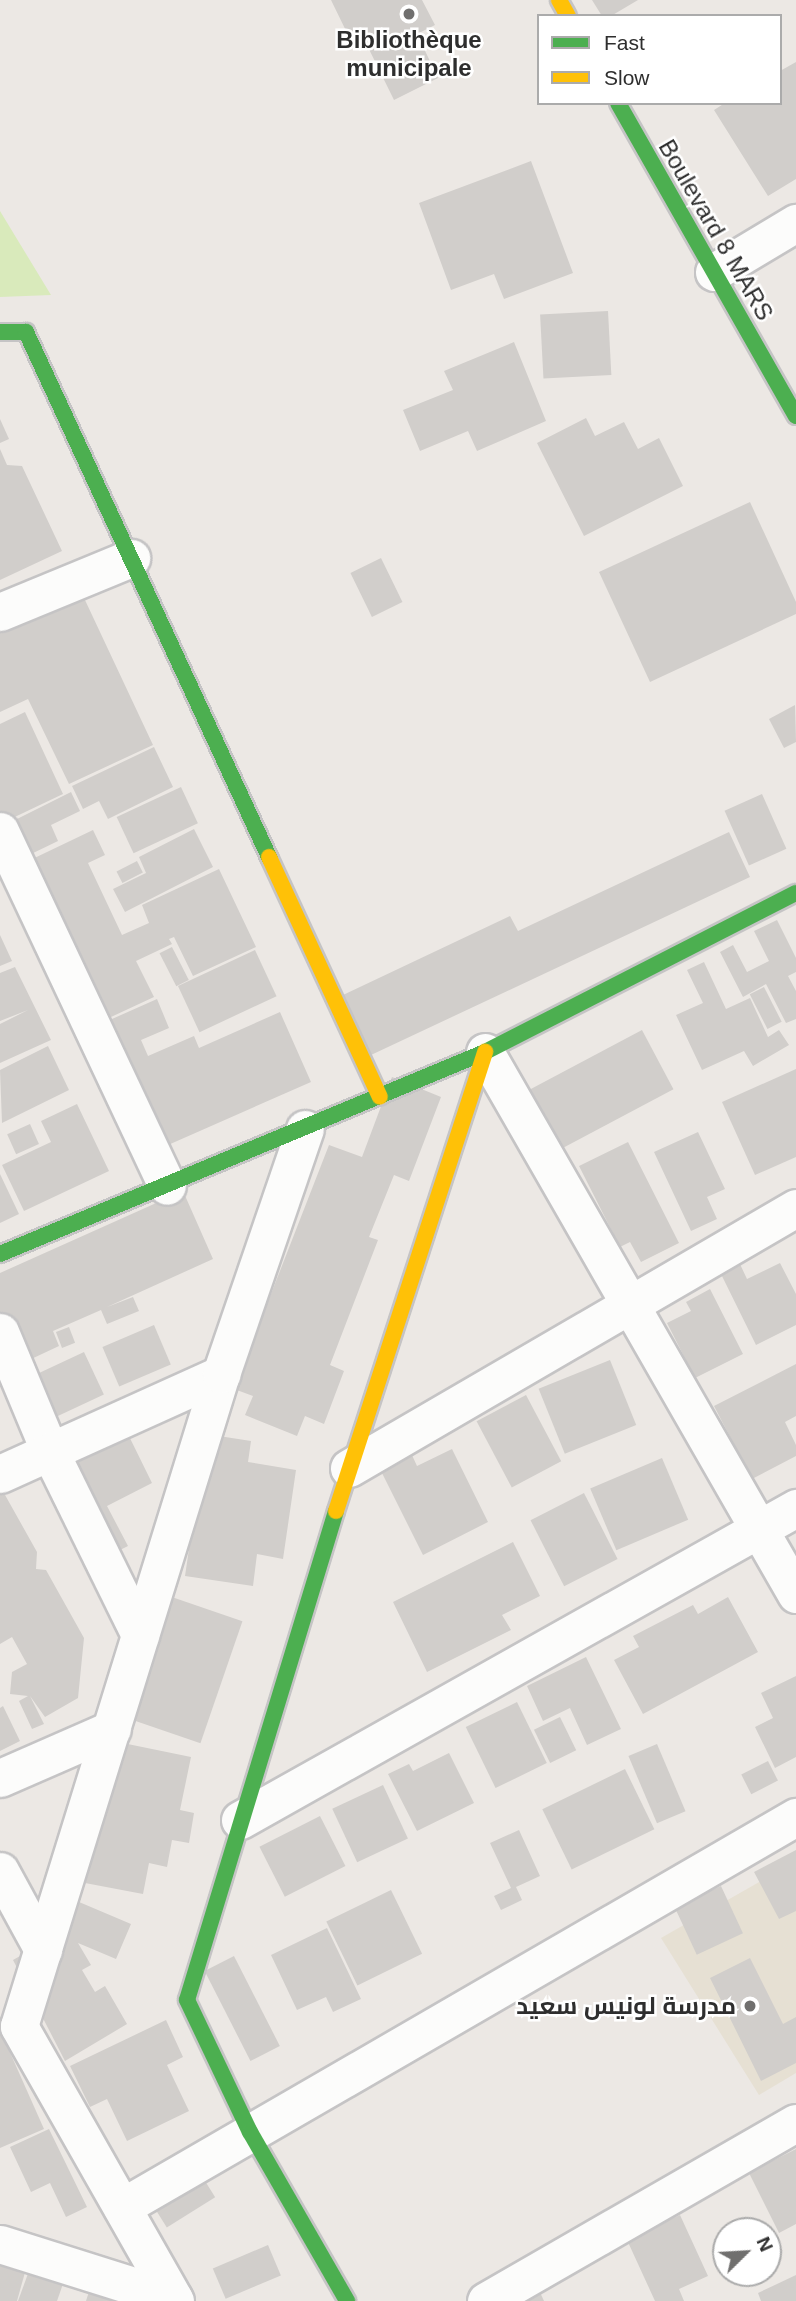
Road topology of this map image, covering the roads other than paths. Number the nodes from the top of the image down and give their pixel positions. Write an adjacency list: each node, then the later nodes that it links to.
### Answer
1 (619, 105): 3 (street, Boulevard 8 MARS)
2 (796, 223): 3 (street)
3 (714, 272): 5 (street, Boulevard 8 MARS)
4 (0, 332): 6 (street)
5 (796, 416)
6 (131, 558): 7 (street); 11 (street)
7 (0, 612)
8 (3, 846): 13 (street)
9 (796, 893): 10 (street)
10 (485, 1052): 11 (street); 16 (street); 20 (street)
11 (380, 1097): 12 (street)
12 (305, 1129): 13 (street); 18 (street)
13 (167, 1186): 15 (street)
14 (796, 1208): 16 (street)
15 (0, 1254)
16 (629, 1303): 20 (street); 23 (street)
17 (0, 1332): 19 (street)
18 (221, 1374): 19 (street); 25 (street)
19 (50, 1452): 21 (street); 25 (street)
20 (349, 1468): 29 (street)
21 (0, 1474)
22 (796, 1508): 23 (street)
23 (759, 1529): 24 (street); 29 (street)
24 (796, 1594)
25 (141, 1635): 26 (street)
26 (112, 1729): 27 (street); 31 (street)
27 (0, 1778)
28 (796, 1817): 34 (street)
29 (240, 1821): 34 (street)
30 (0, 1871): 31 (street)
31 (43, 1950): 32 (street)
32 (10, 2030): 35 (street)
33 (796, 2123): 39 (street)
34 (250, 2132): 35 (street); 38 (street)
35 (121, 2207): 37 (street)
36 (0, 2244): 37 (street)
37 (174, 2300)
38 (347, 2301)
39 (486, 2301)

